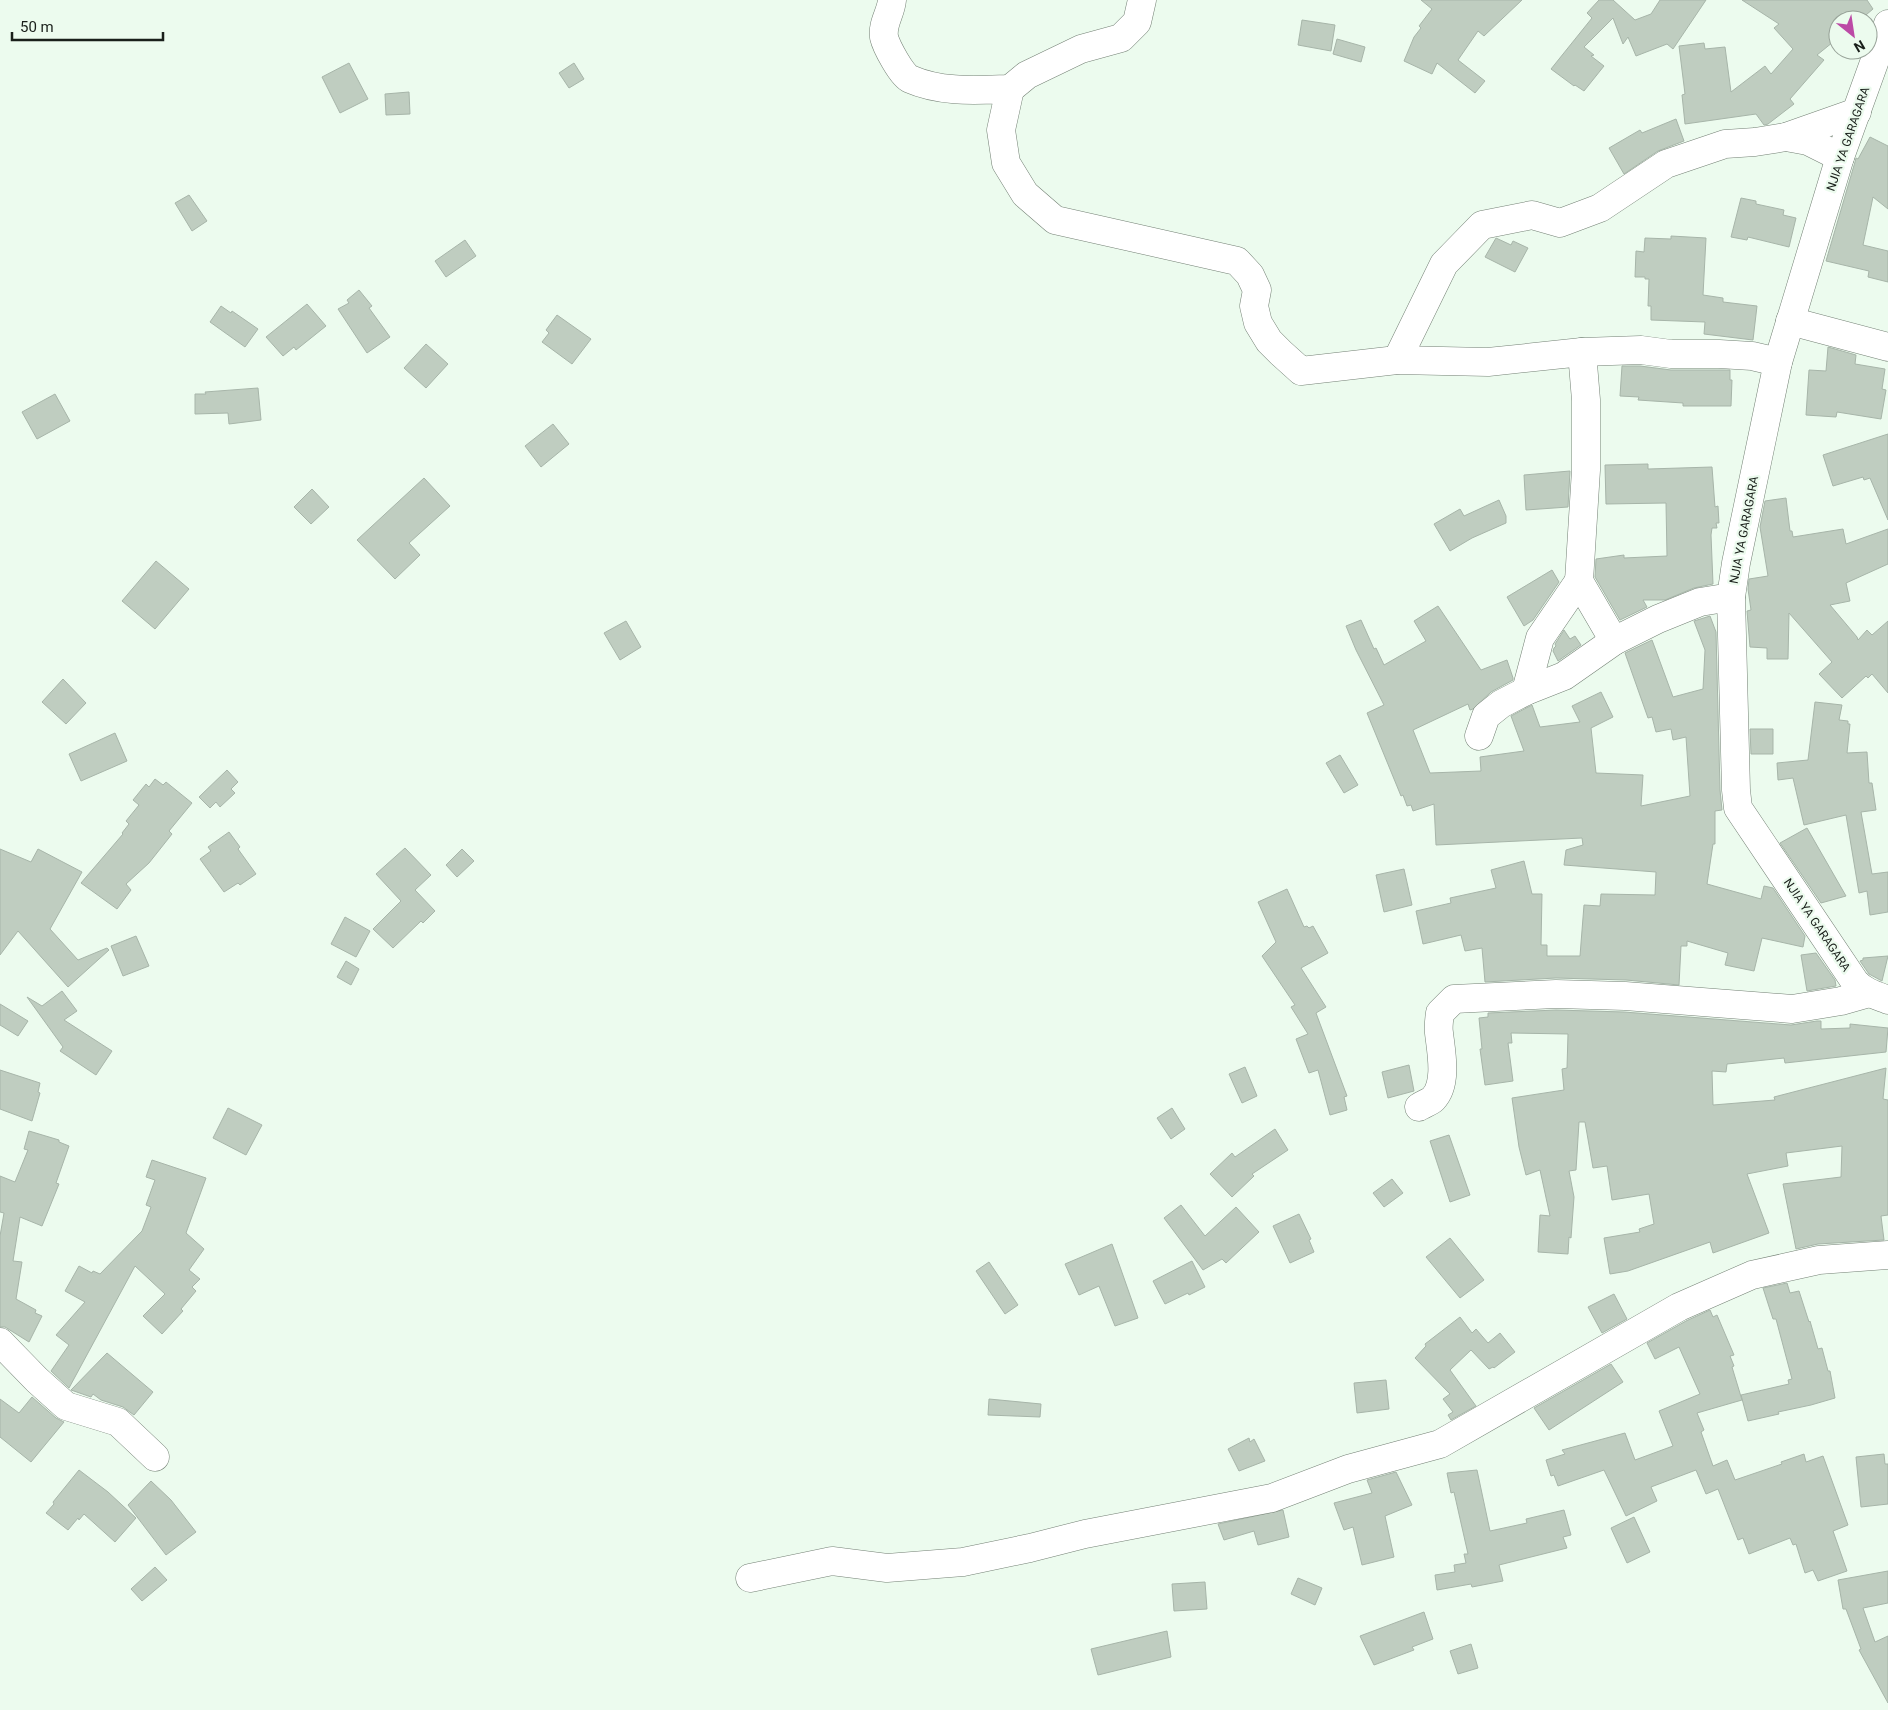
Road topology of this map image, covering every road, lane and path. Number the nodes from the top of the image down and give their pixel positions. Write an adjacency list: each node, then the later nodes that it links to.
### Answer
1 (892, 0): 4 (street)
2 (1142, 0): 4 (street)
3 (1888, 24): 5 (street, NJIA YA GARAGARA)
4 (1010, 89): 11 (street)
5 (1857, 112): 6 (street); 7 (street, NJIA YA GARAGARA)
6 (1786, 137): 7 (street); 11 (street)
7 (1840, 157): 8 (street, NJIA YA GARAGARA)
8 (1790, 321): 9 (street); 12 (street, NJIA YA GARAGARA)
9 (1888, 347)
10 (1582, 352): 11 (street); 12 (street); 13 (street)
11 (1397, 360)
12 (1778, 362): 14 (street, NJIA YA GARAGARA)
13 (1578, 581): 15 (street); 16 (street)
14 (1731, 597): 15 (street); 18 (street, NJIA YA GARAGARA)
15 (1614, 641): 16 (street)
16 (1526, 691): 17 (street)
17 (1478, 736)
18 (1879, 996): 19 (street)
19 (1419, 1107)
20 (1888, 1255): 23 (street)
21 (0, 1342): 22 (street)
22 (155, 1457)
23 (750, 1578)

